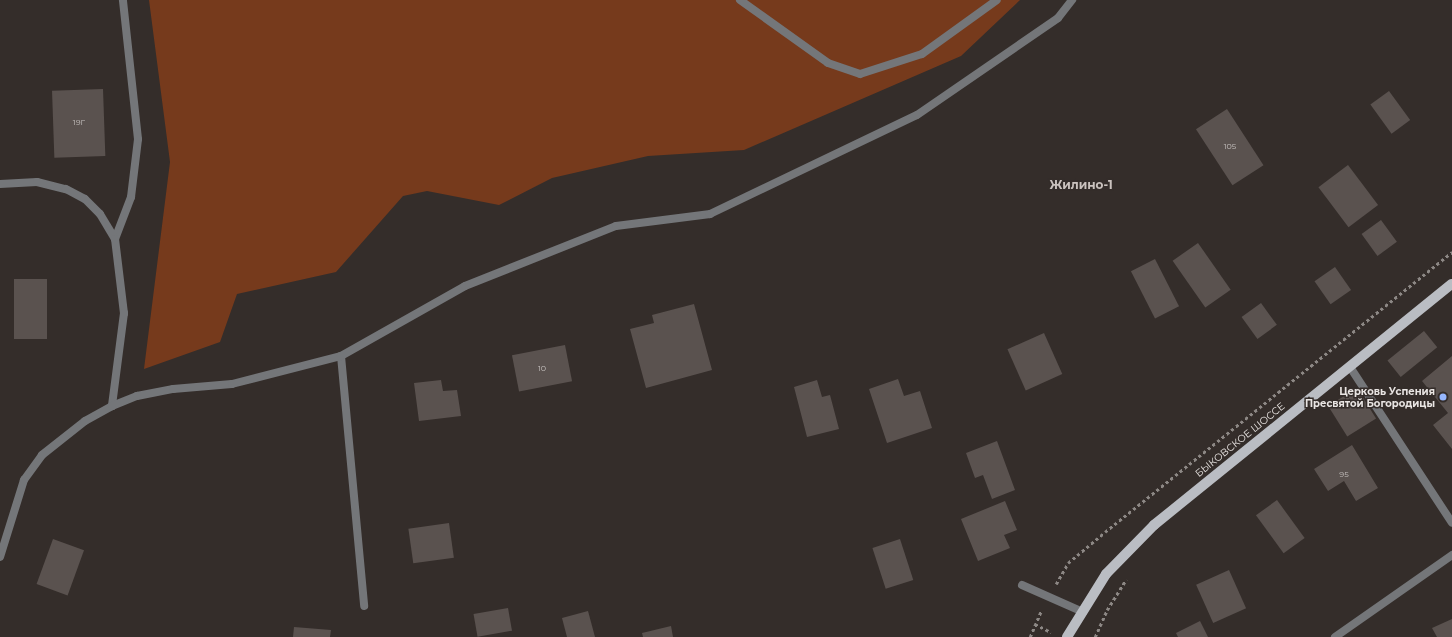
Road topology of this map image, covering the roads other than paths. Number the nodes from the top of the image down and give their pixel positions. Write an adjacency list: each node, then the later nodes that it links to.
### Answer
1 (123, 0): 6 (street)
2 (740, 0): 3 (street)
3 (997, 0)
4 (1072, 0): 8 (street)
5 (0, 184): 6 (street)
6 (116, 240): 10 (street)
7 (1452, 284): 9 (main road, БЫКОВСКОЕ ШОССЕ)
8 (341, 356): 10 (street); 15 (street)
9 (1350, 367): 11 (street); 16 (main road, БЫКОВСКОЕ ШОССЕ)
10 (112, 406): 13 (street)
11 (1452, 523)
12 (1452, 555): 18 (street)
13 (0, 557)
14 (1022, 585): 16 (street)
15 (364, 606)
16 (1083, 612): 17 (main road, БЫКОВСКОЕ ШОССЕ)
17 (1067, 637)
18 (1335, 637)

